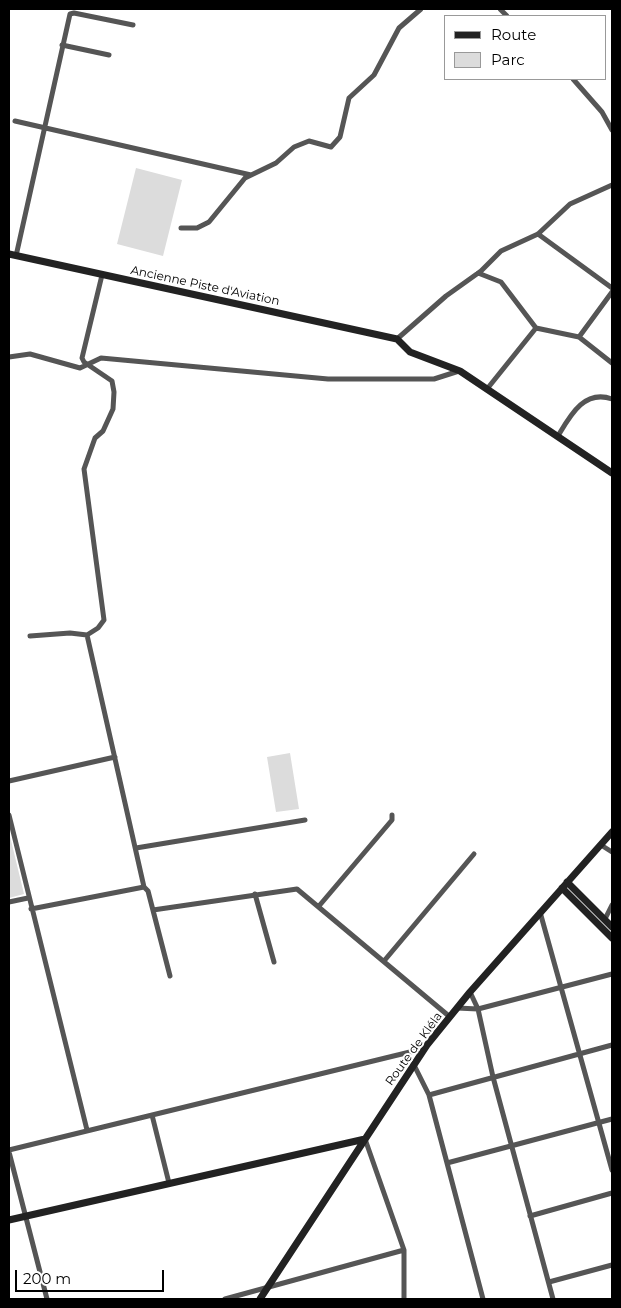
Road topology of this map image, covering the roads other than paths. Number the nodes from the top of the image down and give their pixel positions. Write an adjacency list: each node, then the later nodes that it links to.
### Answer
1 (421, 9): 9 (street)
2 (132, 25): 3 (street)
3 (62, 45): 4 (street); 7 (street)
4 (109, 55)
5 (574, 80): 8 (street)
6 (15, 121): 7 (street)
7 (44, 128): 9 (street); 13 (street)
8 (612, 130)
9 (251, 175): 11 (street)
10 (612, 186): 12 (street)
11 (181, 228)
12 (538, 234): 14 (street); 16 (street)
13 (12, 255): 15 (street, Ancienne Piste d'Aviation)
14 (478, 273): 18 (street); 20 (street)
15 (102, 275): 20 (street, Ancienne Piste d'Aviation); 23 (street)
16 (612, 288)
17 (612, 292): 19 (street)
18 (536, 328): 19 (street); 25 (street)
19 (579, 337): 22 (street)
20 (396, 338): 24 (street)
21 (9, 357): 23 (street)
22 (612, 363)
23 (88, 364): 24 (street); 29 (street)
24 (460, 371): 25 (street)
25 (487, 389): 27 (street)
26 (612, 399): 27 (street)
27 (558, 436): 28 (street)
28 (612, 473)
29 (87, 635): 30 (street); 31 (street)
30 (30, 636)
31 (115, 756): 32 (street); 38 (street)
32 (9, 781)
33 (9, 815): 44 (street)
34 (392, 815): 46 (street)
35 (304, 820): 38 (street)
36 (612, 832): 37 (street, Route de Kléla)
37 (601, 845): 39 (street); 41 (street, Route de Kléla)
38 (136, 848): 42 (street)
39 (612, 852)
40 (474, 854): 54 (street)
41 (565, 885): 50 (street, Route de Kléla); 51 (street); 53 (street)
42 (144, 887): 48 (street); 49 (street)
43 (255, 894): 46 (street); 49 (street); 55 (street)
44 (28, 898): 45 (street); 48 (street)
45 (9, 902)
46 (319, 906): 54 (street)
47 (612, 906): 51 (street)
48 (31, 909): 72 (street)
49 (153, 910): 57 (street)
50 (540, 912): 58 (street); 59 (street, Route de Kléla)
51 (604, 919): 52 (street)
52 (612, 927)
53 (612, 938)
54 (384, 961): 62 (street)
55 (274, 962)
56 (612, 974): 58 (street)
57 (170, 976)
58 (562, 987): 61 (street); 65 (street)
59 (470, 992): 60 (street, Route de Kléla); 61 (street)
60 (457, 1008): 61 (street); 62 (street, Route de Kléla)
61 (478, 1008): 67 (street)
62 (450, 1016): 64 (street, Route de Kléla)
63 (612, 1045): 65 (street)
64 (422, 1053): 66 (street, Route de Kléla); 69 (street)
65 (580, 1054): 67 (street); 71 (street)
66 (414, 1065): 68 (street); 73 (street, Route de Kléla)
67 (493, 1078): 68 (street); 74 (street)
68 (429, 1095): 76 (street)
69 (152, 1115): 72 (street); 78 (street)
70 (612, 1119): 71 (street)
71 (600, 1122): 74 (street); 77 (street)
72 (87, 1130): 75 (street)
73 (365, 1138): 78 (street); 83 (street); 86 (street, Route de Kléla)
74 (511, 1146): 76 (street); 81 (street)
75 (9, 1151): 80 (street)
76 (447, 1163): 91 (street)
77 (612, 1170)
78 (169, 1183): 80 (street)
79 (612, 1193): 81 (street)
80 (27, 1216): 82 (street); 87 (street)
81 (530, 1216): 85 (street)
82 (9, 1220)
83 (404, 1250): 86 (street); 90 (street)
84 (612, 1265): 85 (street)
85 (549, 1282): 92 (street)
86 (266, 1289): 88 (street); 89 (street, Route de Kléla)
87 (47, 1299)
88 (225, 1299)
89 (260, 1299)
90 (404, 1299)
91 (483, 1299)
92 (553, 1299)

